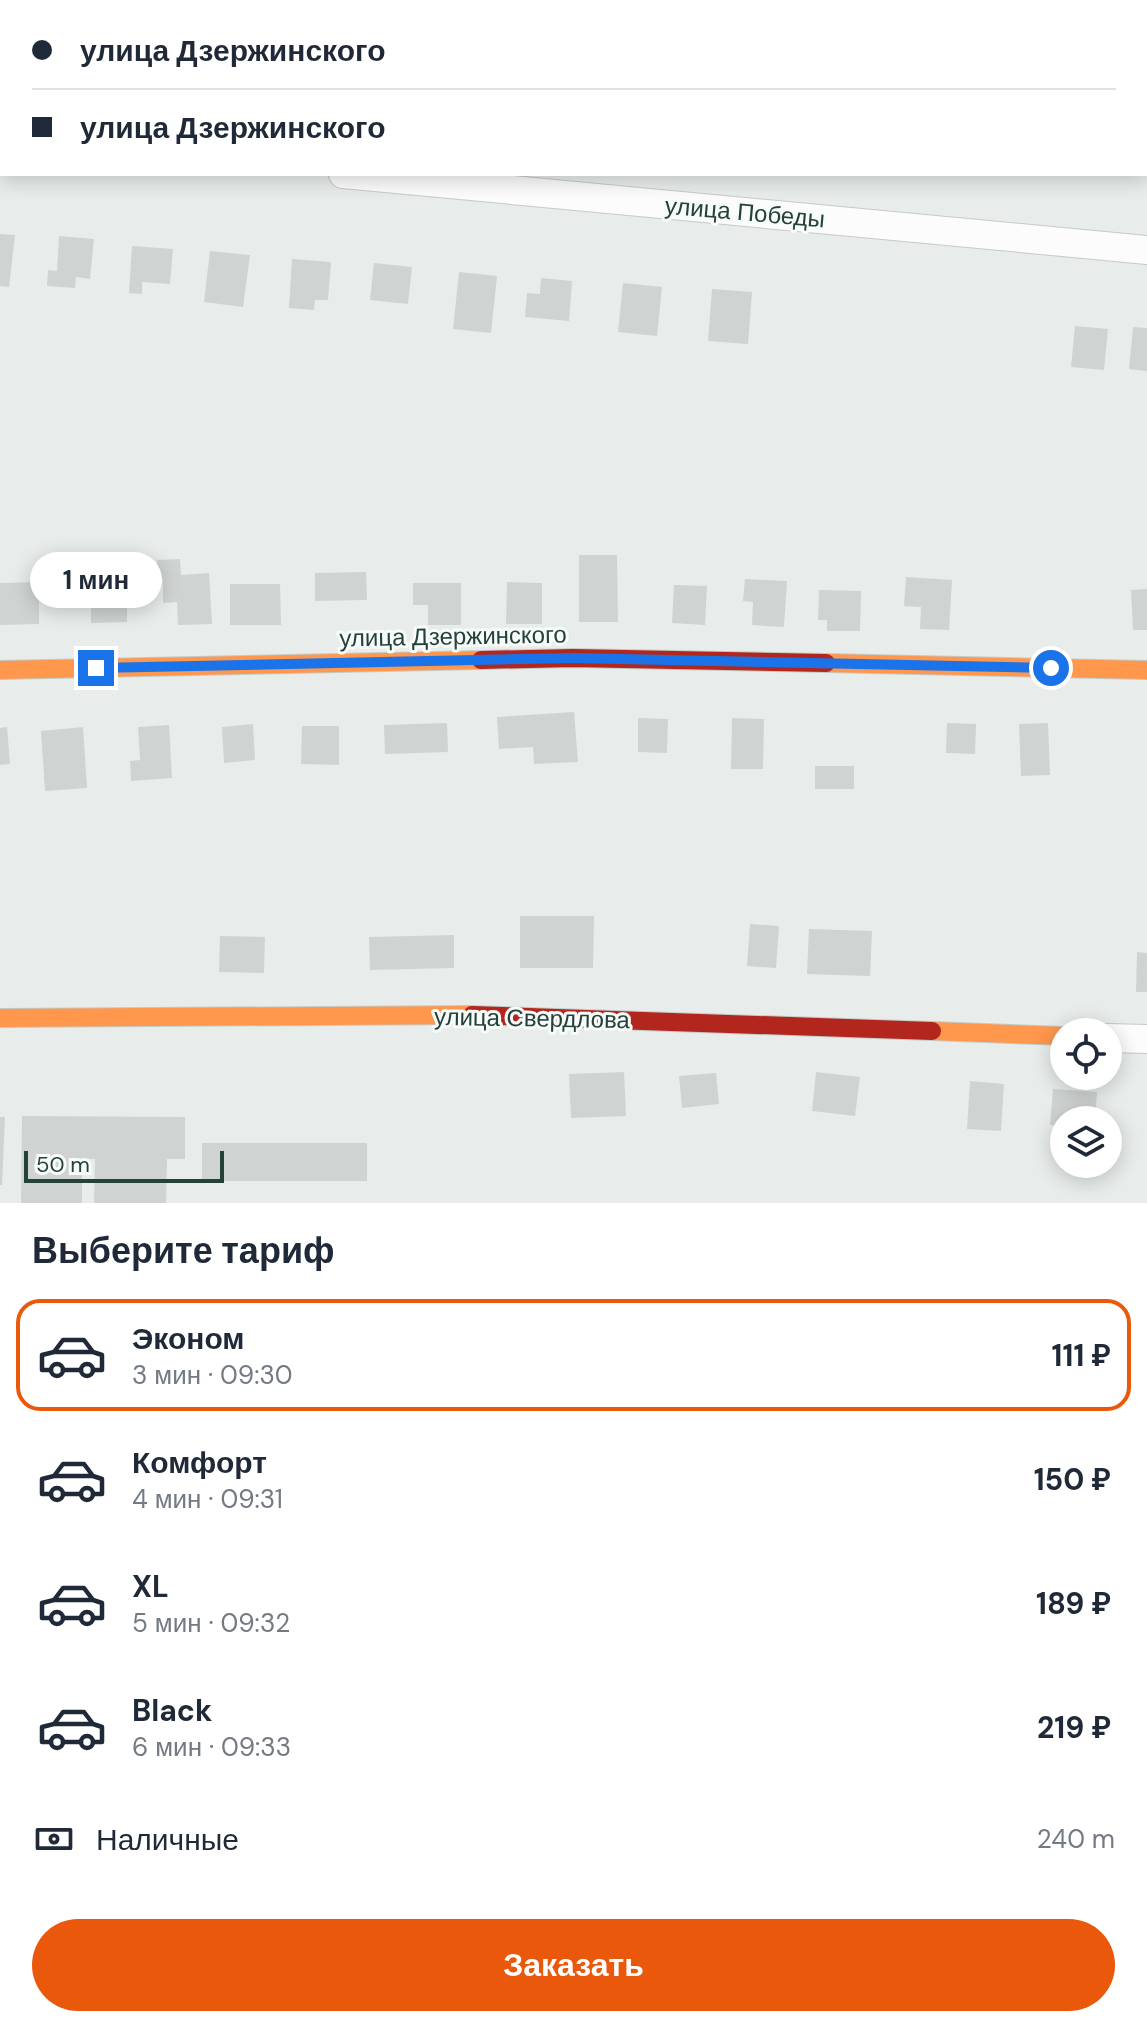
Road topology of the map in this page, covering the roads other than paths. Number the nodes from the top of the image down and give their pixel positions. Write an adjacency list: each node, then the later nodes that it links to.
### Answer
1 (364, 176): 2 (street, улица Победы)
2 (1147, 250)
3 (0, 670): 4 (street, улица Дзержинского)
4 (1147, 670)
5 (0, 1018): 6 (street, улица Свердлова)
6 (1050, 1036)
7 (1122, 1038): 8 (street)
8 (1147, 1039)

